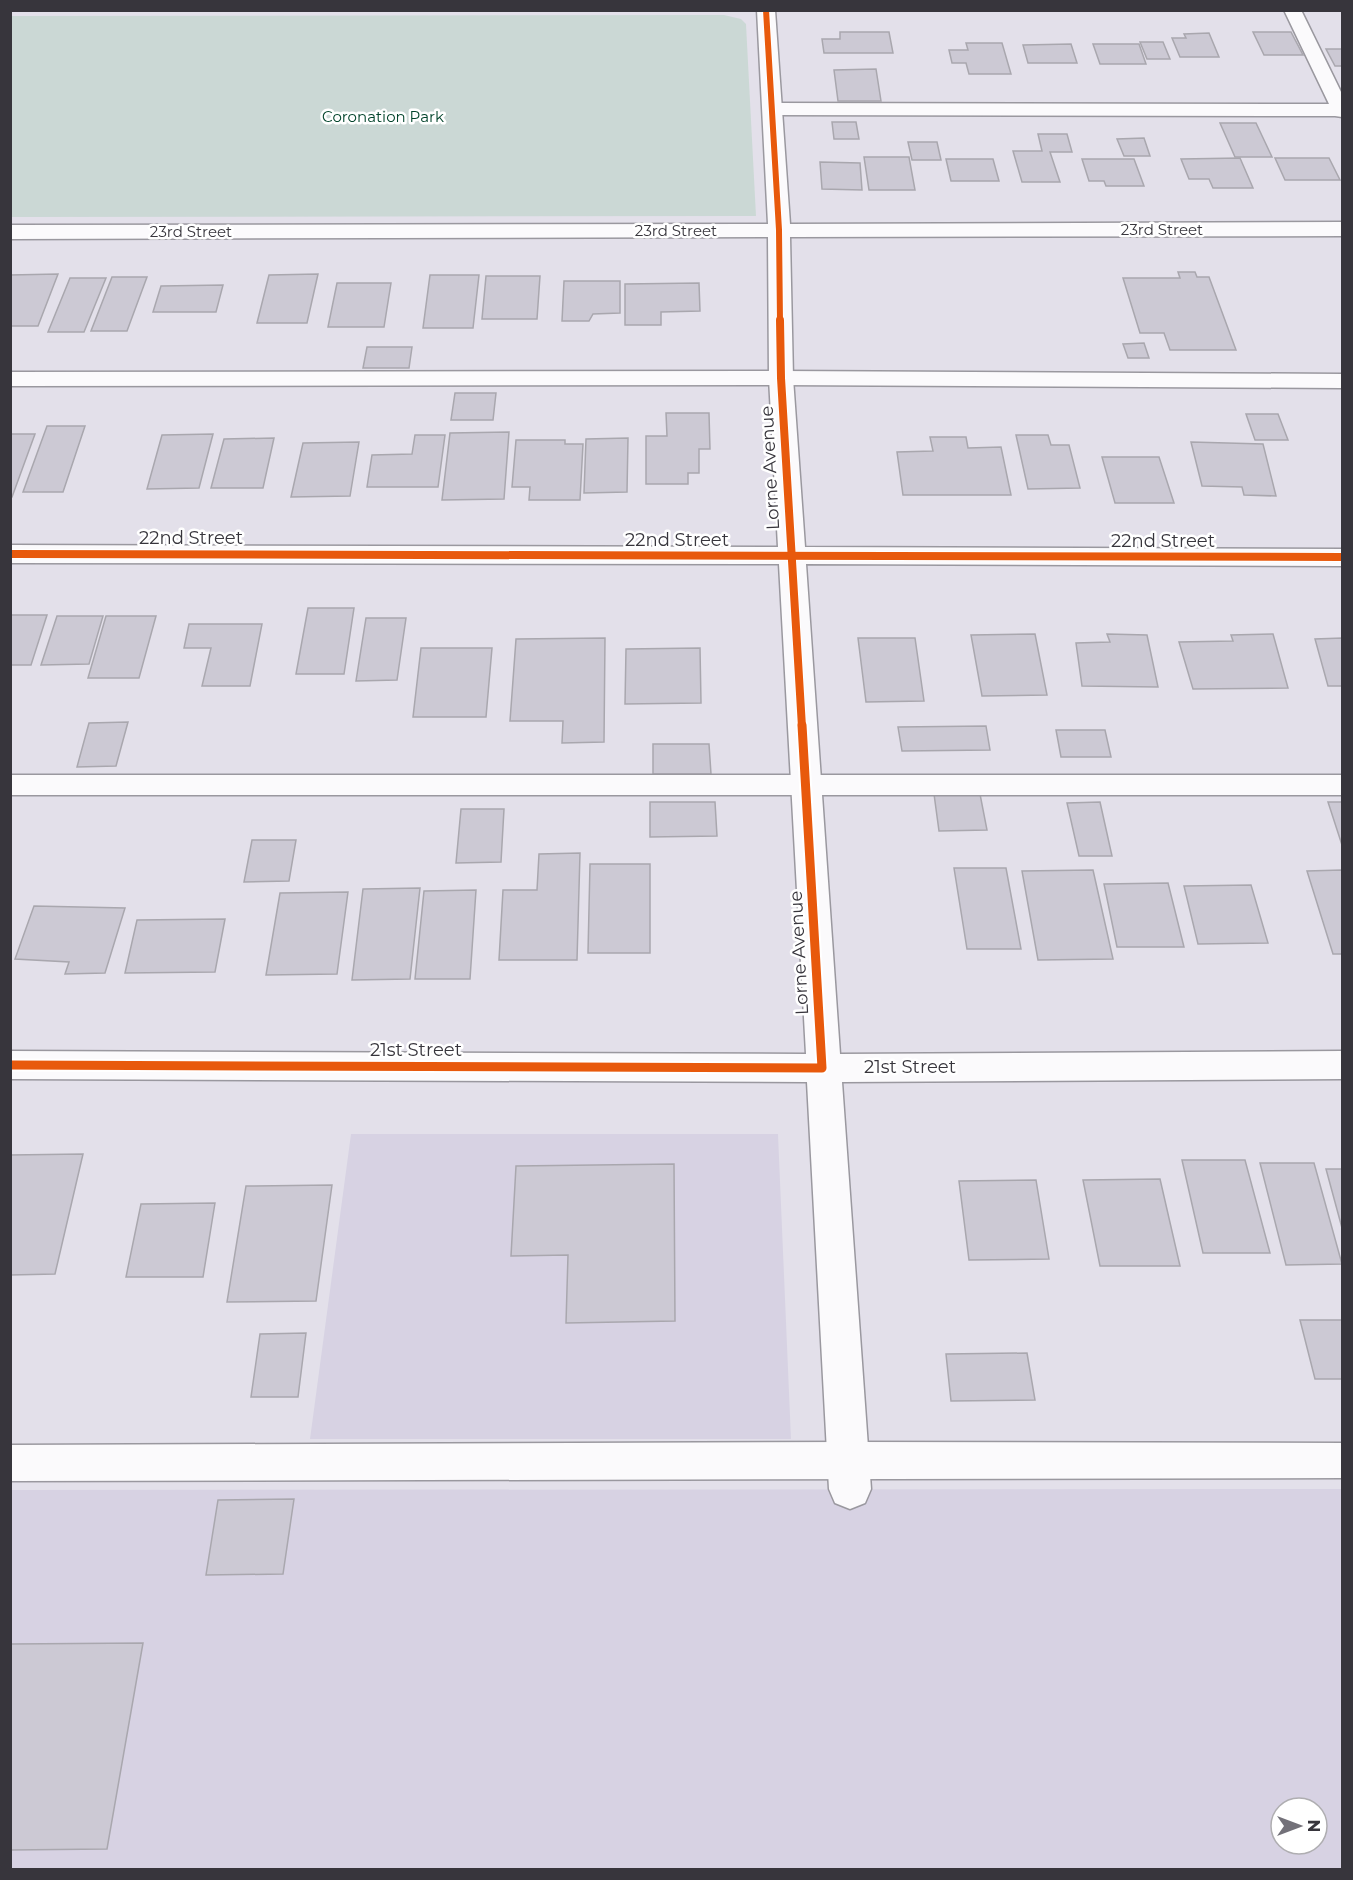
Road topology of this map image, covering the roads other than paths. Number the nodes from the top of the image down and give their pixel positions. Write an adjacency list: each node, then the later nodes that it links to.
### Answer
1 (766, 10): 3 (street, Lorne Avenue)
2 (1292, 10): 4 (lane)
3 (772, 109): 4 (lane); 6 (street, Lorne Avenue)
4 (1342, 111)
5 (1342, 229): 6 (street, 23rd Street)
6 (779, 230): 7 (street, 23rd Street); 8 (street, Lorne Avenue)
7 (10, 232)
8 (781, 378): 9 (lane); 10 (lane); 12 (street, Lorne Avenue)
9 (10, 379)
10 (1342, 381)
11 (10, 554): 12 (street, 22nd Street)
12 (791, 557): 13 (street, 22nd Street); 15 (street, Lorne Avenue)
13 (1342, 557)
14 (10, 785): 15 (lane)
15 (807, 785): 16 (lane); 19 (street, Lorne Avenue)
16 (1342, 785)
17 (10, 1065): 19 (street, 21st Street)
18 (1342, 1065): 19 (street, 21st Street)
19 (822, 1068): 22 (street, Lorne Avenue)
20 (1342, 1461): 22 (lane)
21 (10, 1464): 22 (lane)
22 (849, 1475)

